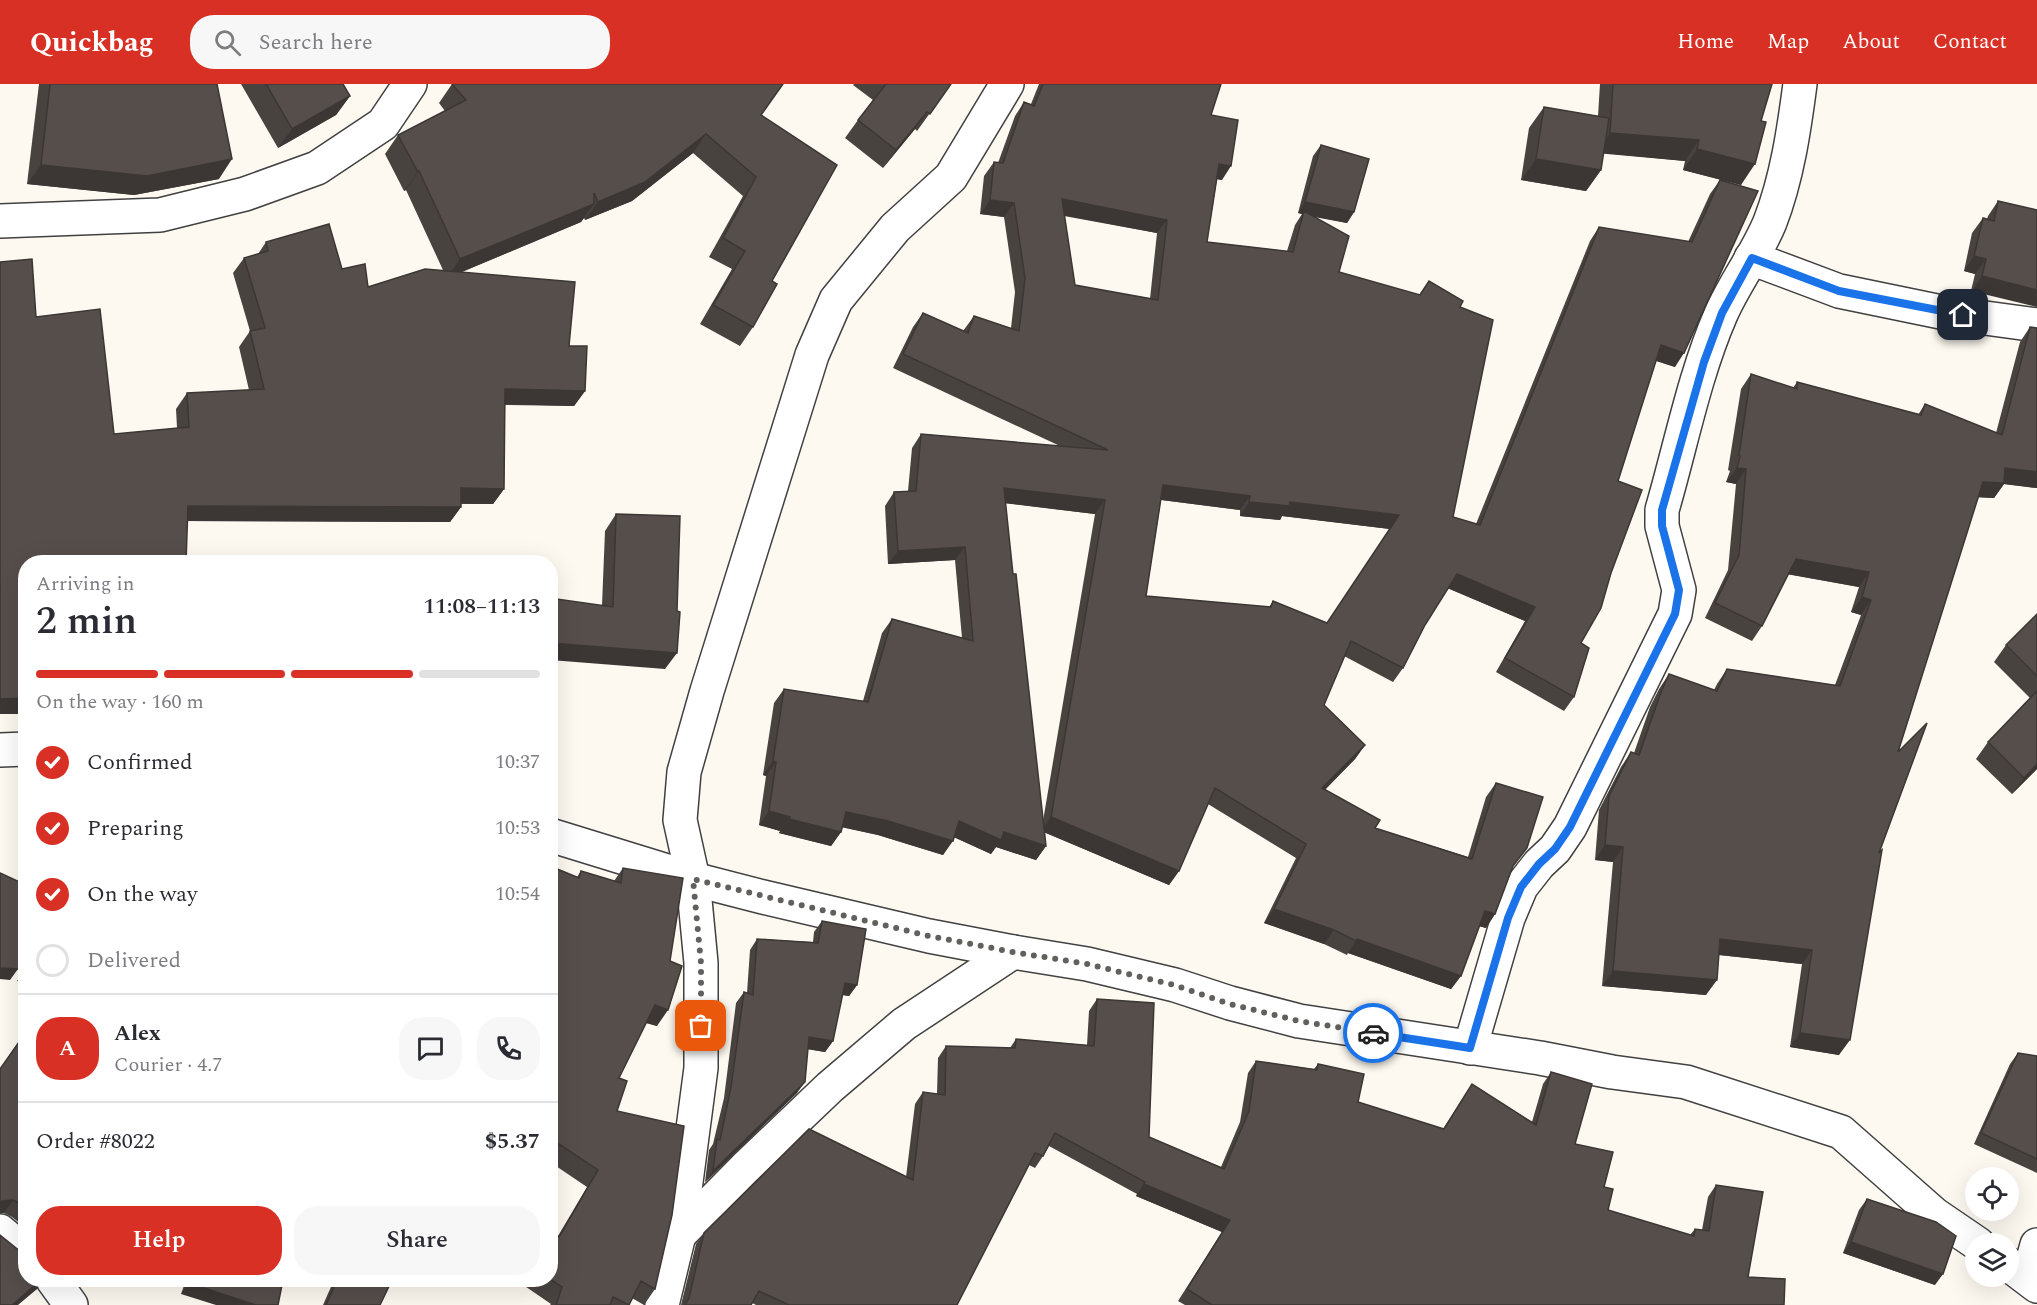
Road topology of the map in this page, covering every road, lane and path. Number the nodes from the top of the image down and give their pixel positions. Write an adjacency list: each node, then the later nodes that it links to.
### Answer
1 (410, 84): 4 (street)
2 (1007, 84): 10 (street)
3 (1800, 84): 5 (street)
4 (0, 221)
5 (1752, 258): 6 (street); 12 (street)
6 (2037, 325)
7 (18, 749): 8 (street)
8 (0, 750)
9 (558, 837): 10 (street)
10 (693, 879): 11 (street); 15 (street)
11 (1013, 952): 12 (street); 15 (street)
12 (1470, 1048): 14 (street)
13 (0, 1231): 17 (street)
14 (1965, 1235)
15 (680, 1236): 21 (street)
16 (2037, 1245): 18 (street)
17 (18, 1246)
18 (2024, 1276)
19 (58, 1287): 20 (street)
20 (71, 1305)
21 (662, 1305)

